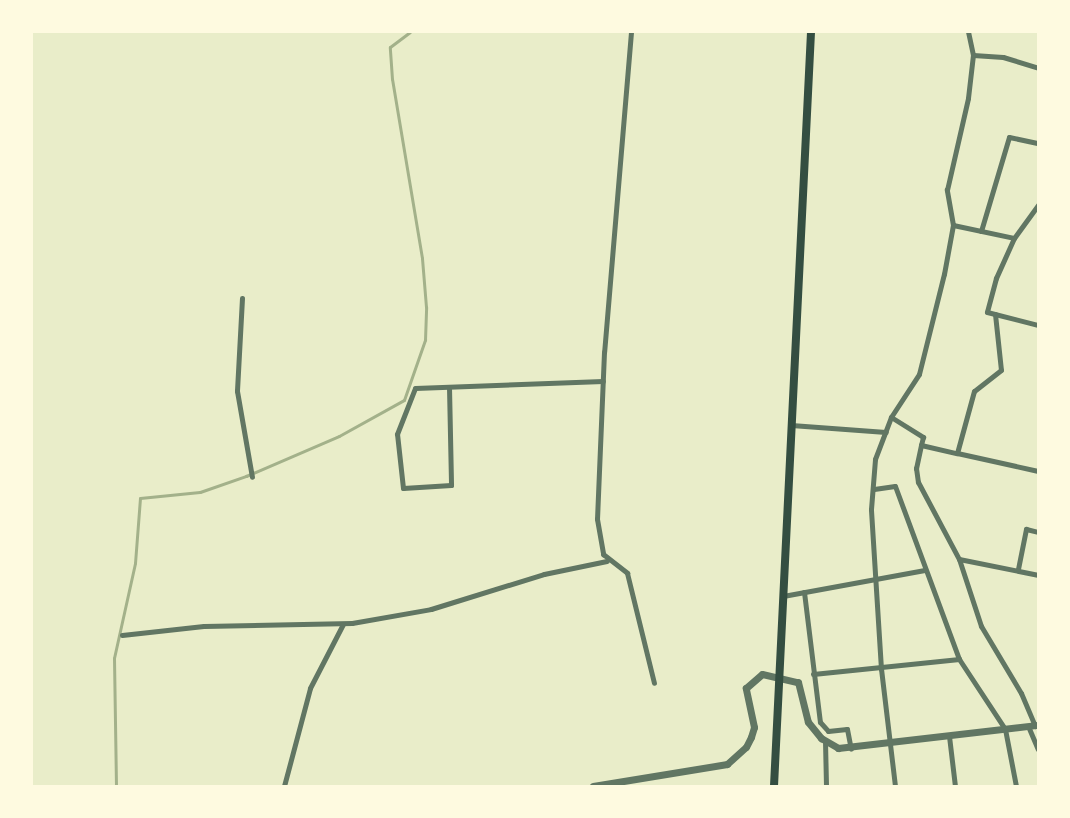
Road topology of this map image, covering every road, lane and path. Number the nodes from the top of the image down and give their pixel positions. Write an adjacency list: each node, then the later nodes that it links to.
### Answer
1 (631, 32): 14 (street)
2 (811, 32): 17 (main road)
3 (968, 32): 4 (street)
4 (973, 55): 5 (street); 8 (street)
5 (1038, 68)
6 (1038, 143): 9 (street)
7 (1038, 205): 10 (street)
8 (953, 225): 9 (street); 16 (street)
9 (981, 231): 10 (street)
10 (1014, 238): 12 (street)
11 (242, 298): 22 (street)
12 (995, 314): 13 (street); 20 (street)
13 (1038, 325)
14 (603, 381): 15 (street); 26 (street)
15 (449, 387): 15 (street)
16 (891, 417): 18 (street); 19 (street)
17 (791, 425): 18 (street); 32 (main road)
18 (886, 432): 23 (street)
19 (921, 445): 20 (street); 25 (street)
20 (957, 453): 21 (street)
21 (1038, 471)
22 (252, 477)
23 (874, 489): 28 (street); 30 (street)
24 (1038, 531): 27 (street)
25 (959, 558): 27 (street); 40 (street)
26 (607, 561): 33 (street); 39 (street)
27 (1018, 569): 29 (street)
28 (925, 570): 30 (street); 35 (street)
29 (1038, 575)
30 (873, 578): 31 (street); 36 (street)
31 (804, 592): 32 (street); 37 (street)
32 (783, 596): 38 (main road)
33 (342, 624): 34 (street); 48 (street)
34 (122, 635)
35 (959, 659): 36 (street); 41 (street)
36 (881, 669): 37 (street); 44 (street)
37 (813, 674): 45 (street)
38 (778, 675): 43 (street); 47 (street); 51 (main road)
39 (654, 683)
40 (1034, 726): 41 (street); 46 (street)
41 (1005, 729): 42 (street); 55 (street)
42 (949, 736): 44 (street); 54 (street)
43 (825, 741): 45 (street); 52 (street)
44 (890, 744): 45 (street); 53 (street)
45 (851, 749)
46 (1038, 749)
47 (639, 779): 49 (street); 50 (street)
48 (284, 786)
49 (593, 786)
50 (634, 786)
51 (774, 786)
52 (826, 786)
53 (895, 786)
54 (955, 786)
55 (1016, 786)

